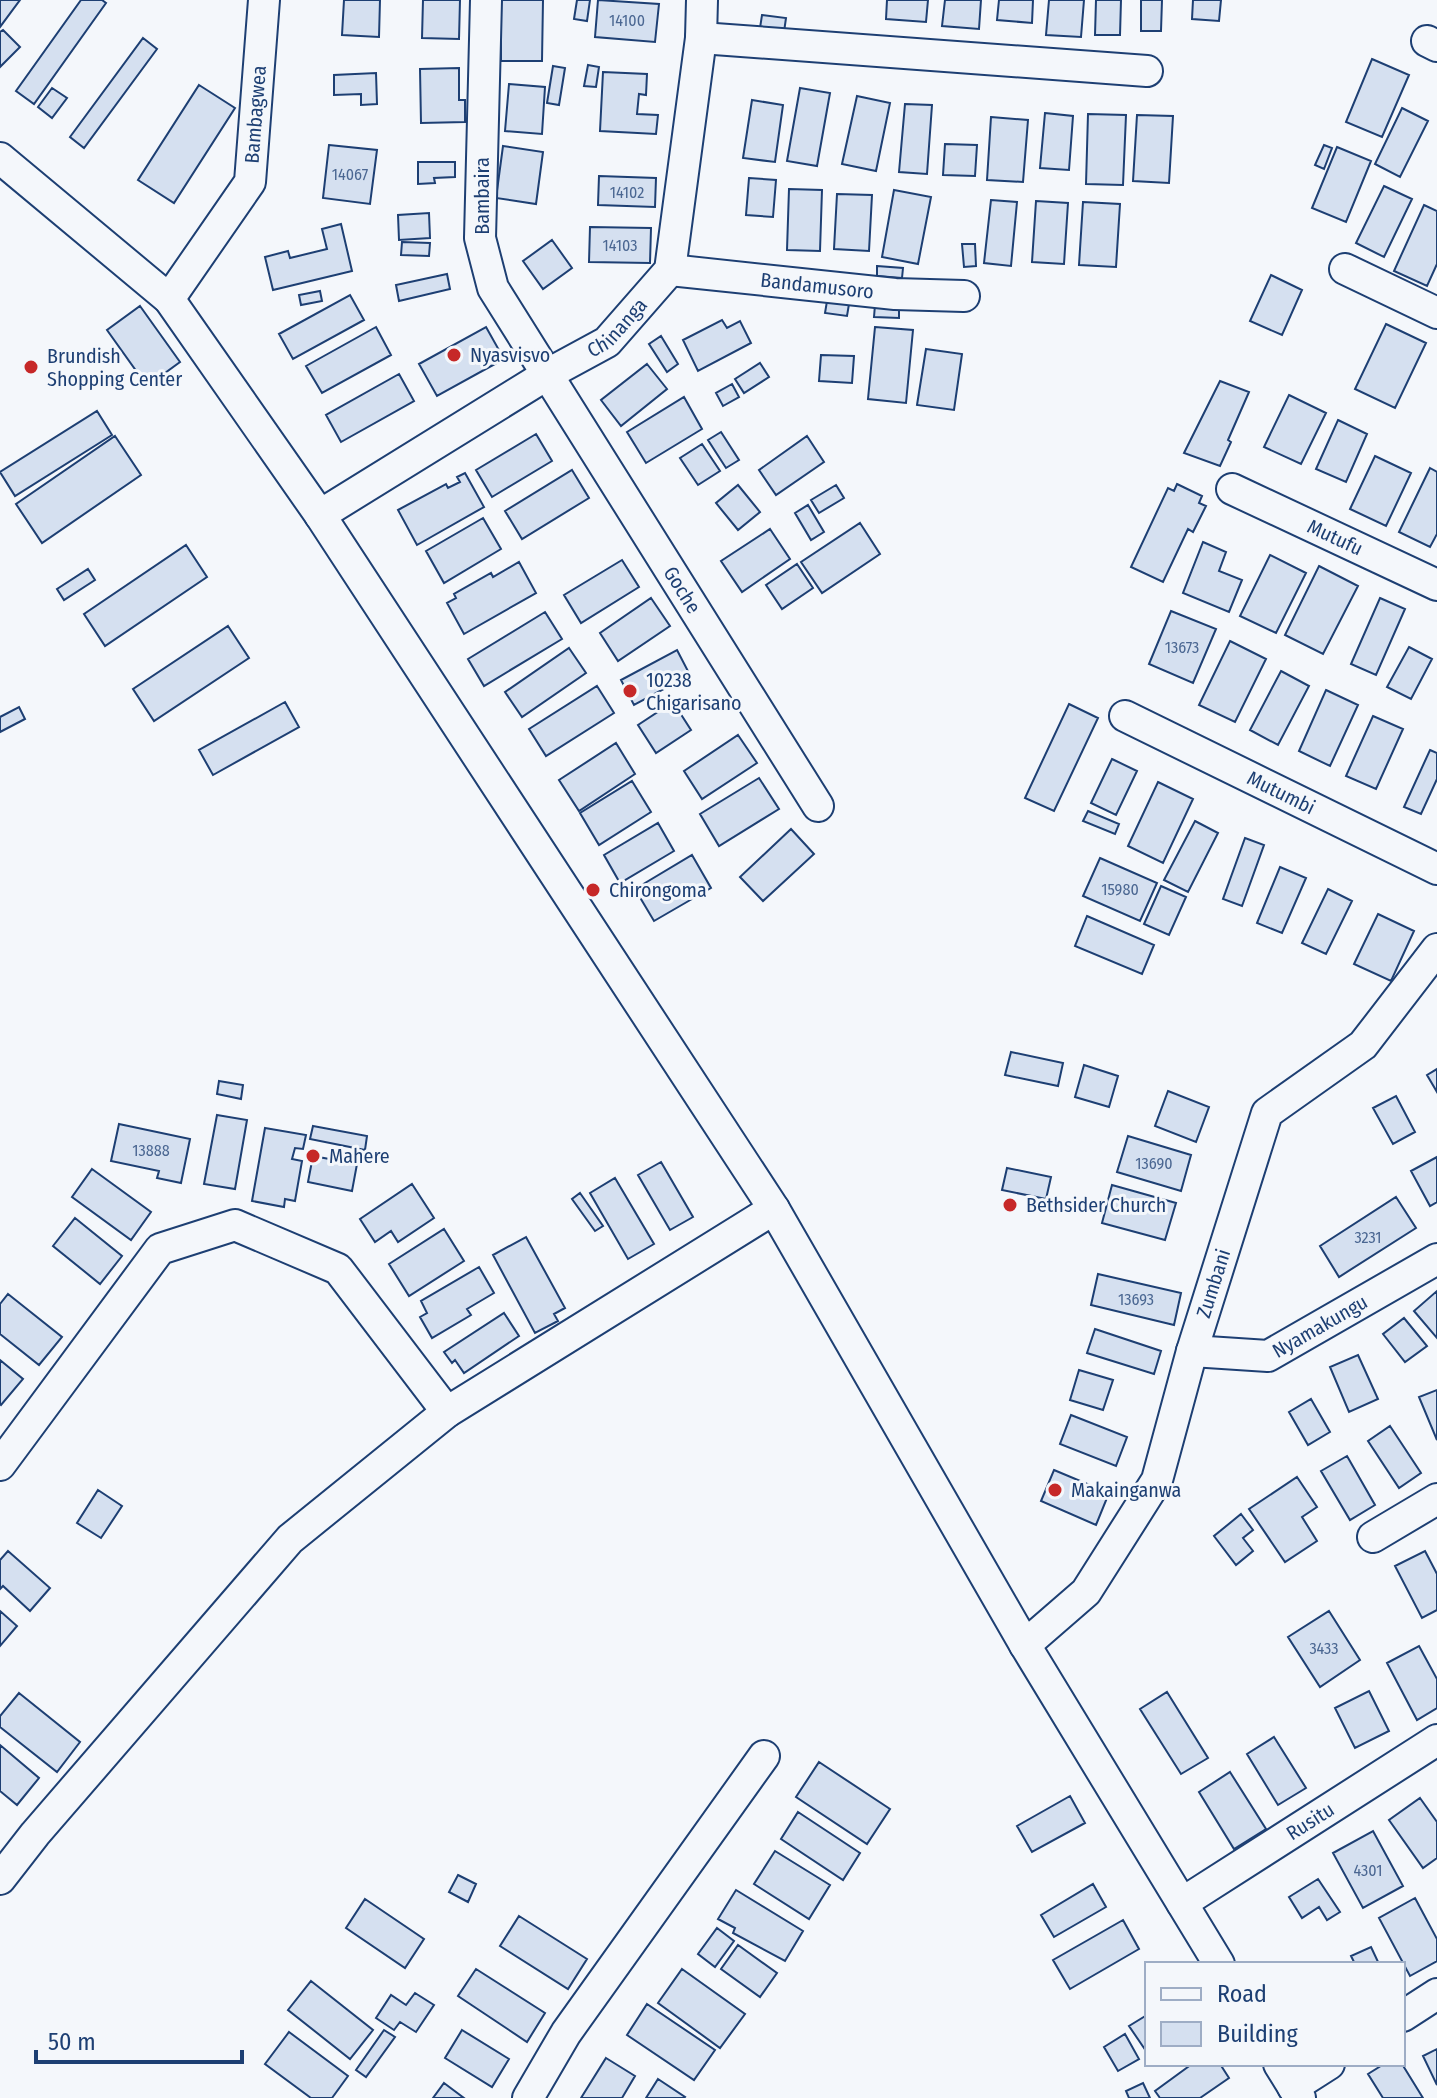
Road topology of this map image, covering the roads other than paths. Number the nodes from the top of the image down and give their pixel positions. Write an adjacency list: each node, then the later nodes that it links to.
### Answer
1 (264, 0): 10 (street, Bambagwea)
2 (486, 0): 12 (street, Bambaira)
3 (702, 0): 4 (street)
4 (701, 38): 5 (street); 8 (street)
5 (1147, 71)
6 (0, 158): 10 (street)
7 (1345, 269): 11 (street)
8 (670, 270): 9 (street, Bandamusoro); 12 (street, Chinanga)
9 (964, 296)
10 (169, 299): 14 (street)
11 (1437, 313)
12 (548, 374): 14 (street, Chinanga); 17 (street, Goche)
13 (1232, 489): 15 (street, Mutufu)
14 (320, 515): 20 (street)
15 (1437, 585)
16 (1125, 716): 18 (street, Mutumbi)
17 (818, 806)
18 (1437, 869)
19 (1437, 949): 22 (street, Zumbani)
20 (774, 1209): 23 (street); 27 (street)
21 (1437, 1259): 22 (street, Nyamakungu)
22 (1192, 1351): 27 (street, Zumbani)
23 (447, 1412): 24 (street); 30 (street)
24 (0, 1465)
25 (1437, 1499): 26 (street)
26 (1373, 1537)
27 (1025, 1645): 31 (street)
28 (1437, 1740): 31 (street, Rusitu)
29 (764, 1756): 37 (street)
30 (0, 1879)
31 (1182, 1903): 32 (street)
32 (1218, 1962)
33 (1437, 1994): 34 (street)
34 (1405, 2015)
35 (1325, 2066): 36 (street)
36 (1291, 2083)
37 (528, 2098)

